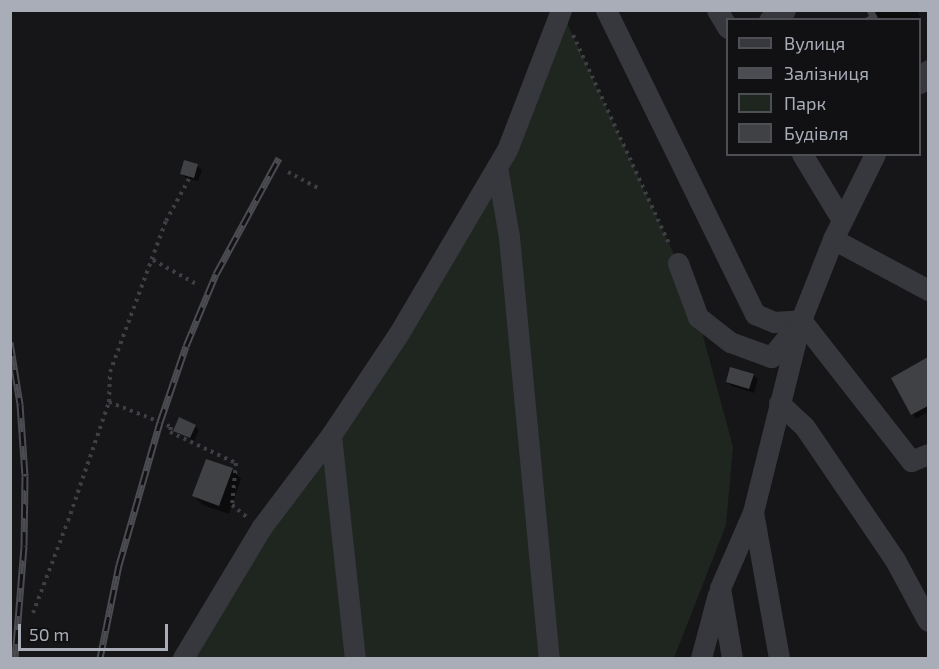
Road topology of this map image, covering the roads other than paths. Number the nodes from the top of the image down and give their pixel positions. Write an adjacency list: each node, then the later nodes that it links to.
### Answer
1 (606, 10): 13 (street)
2 (717, 10): 6 (street)
3 (785, 10): 5 (street)
4 (564, 18): 9 (street)
5 (772, 18)
6 (726, 25)
7 (803, 156): 10 (street)
8 (874, 156): 10 (street)
9 (497, 167): 15 (street); 22 (street)
10 (837, 229): 12 (street); 13 (street)
11 (678, 263): 13 (street)
12 (928, 290)
13 (801, 320): 14 (street); 16 (street)
14 (779, 403): 17 (street); 19 (street)
15 (331, 435): 20 (street); 21 (street)
16 (928, 454)
17 (753, 512): 18 (street); 25 (street)
18 (720, 588): 23 (street); 24 (street)
19 (928, 621)
20 (183, 658)
21 (355, 658)
22 (549, 658)
23 (700, 658)
24 (732, 658)
25 (779, 658)

